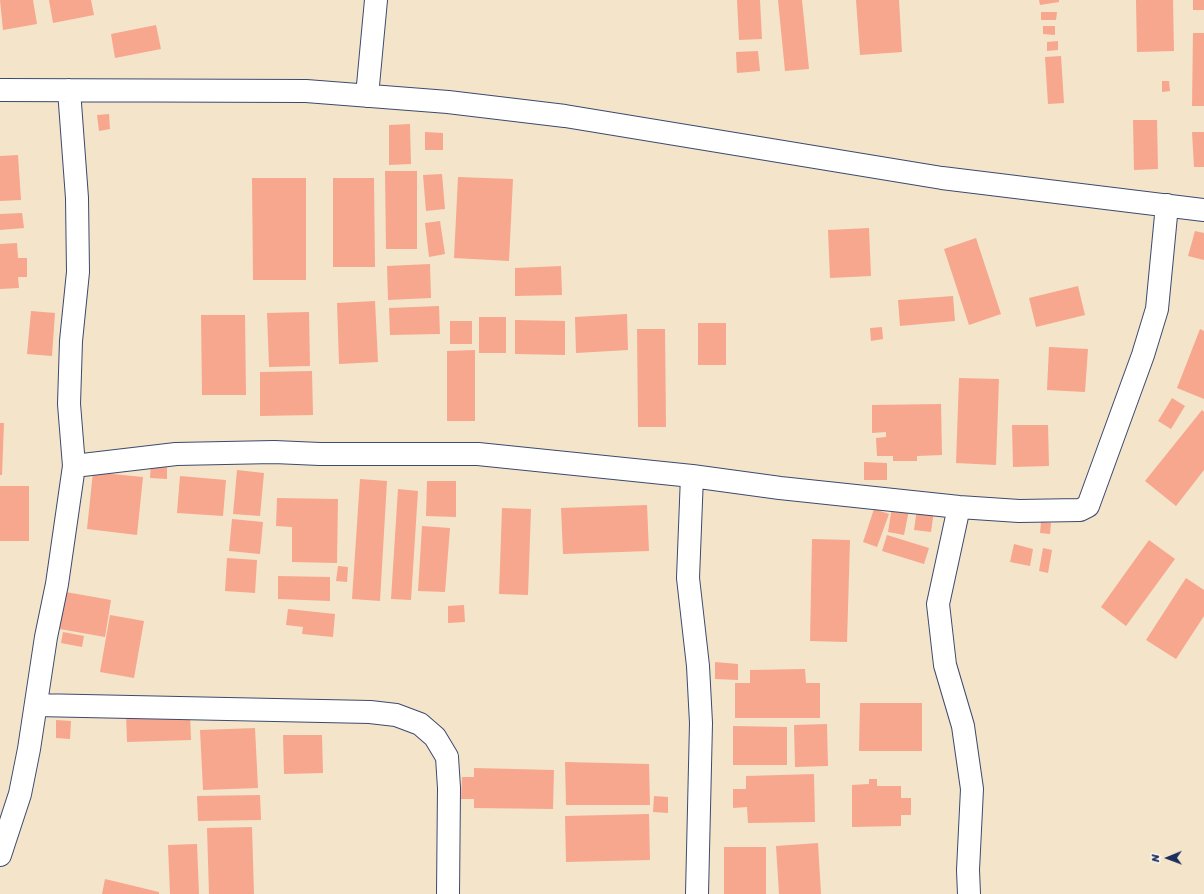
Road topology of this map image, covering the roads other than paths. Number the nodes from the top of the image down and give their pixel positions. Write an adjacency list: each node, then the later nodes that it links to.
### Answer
1 (376, 0): 4 (street)
2 (0, 90): 3 (street)
3 (69, 90): 4 (street); 7 (street)
4 (367, 96): 5 (street)
5 (1166, 205): 6 (street); 9 (street)
6 (1204, 210)
7 (74, 466): 8 (street); 10 (street)
8 (692, 476): 9 (street); 13 (street)
9 (959, 507): 14 (street)
10 (36, 705): 11 (street); 12 (street)
11 (0, 855)
12 (448, 894)
13 (696, 894)
14 (969, 894)

